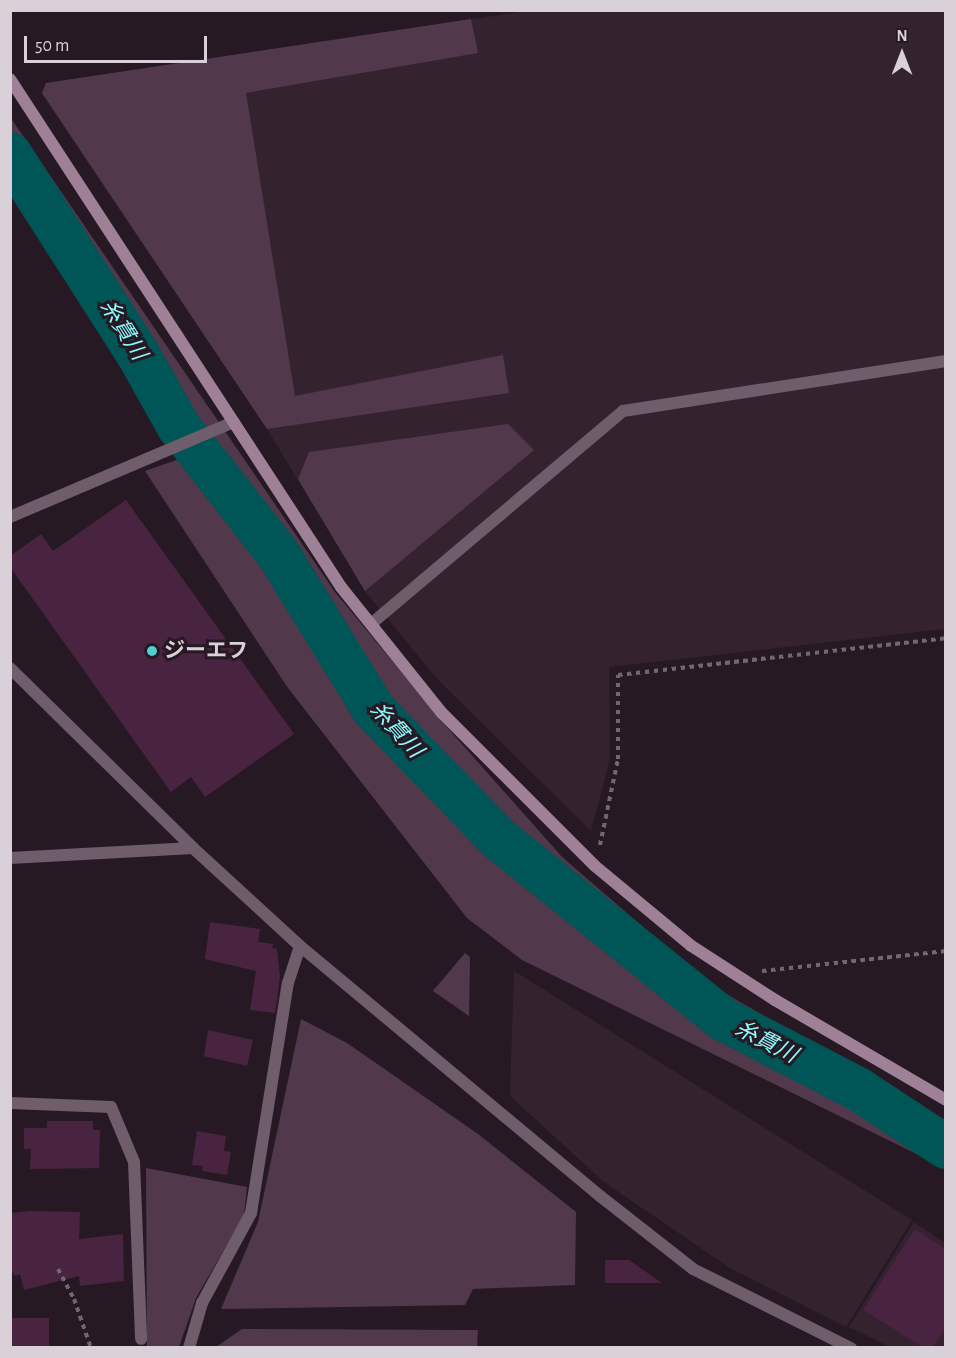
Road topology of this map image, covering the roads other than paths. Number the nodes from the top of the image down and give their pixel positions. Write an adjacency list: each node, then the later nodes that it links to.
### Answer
1 (10, 79): 3 (street)
2 (945, 361): 5 (street)
3 (234, 422): 4 (street); 5 (street)
4 (10, 517)
5 (371, 624): 10 (street)
6 (10, 668): 7 (street)
7 (193, 848): 8 (street); 9 (street)
8 (10, 858)
9 (300, 946): 13 (street); 14 (street)
10 (945, 1100)
11 (10, 1103): 12 (street)
12 (141, 1339)
13 (189, 1347)
14 (851, 1347)

